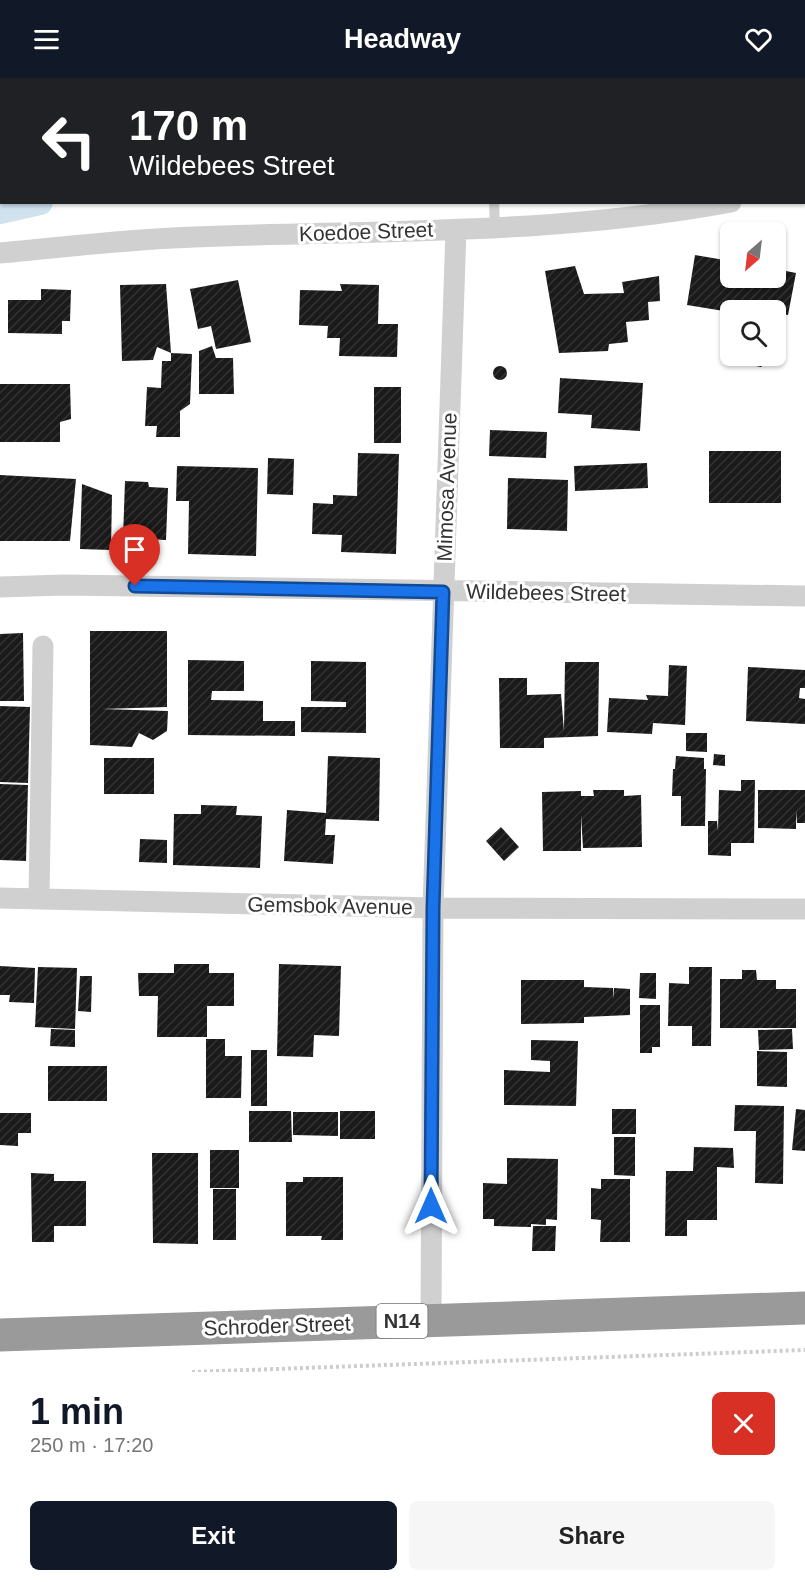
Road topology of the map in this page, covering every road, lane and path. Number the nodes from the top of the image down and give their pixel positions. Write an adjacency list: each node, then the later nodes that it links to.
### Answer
1 (494, 204): 3 (lane)
2 (721, 204): 3 (street, Koedoe Street)
3 (495, 228): 4 (street, Koedoe Street)
4 (456, 230): 5 (street, Koedoe Street); 7 (street, Mimosa Avenue)
5 (0, 253)
6 (0, 587): 7 (street, Wildebees Street)
7 (443, 592): 8 (street, Wildebees Street); 12 (street, Mimosa Avenue)
8 (805, 596)
9 (43, 646): 11 (street)
10 (0, 898): 11 (street, Gemsbok Avenue)
11 (39, 899): 12 (street, Gemsbok Avenue)
12 (433, 908): 13 (street, Gemsbok Avenue); 15 (street, Mimosa Avenue)
13 (805, 909)
14 (805, 1308): 15 (highway, Schroder Street / N14)
15 (431, 1320): 16 (highway, Schroder Street / N14)
16 (0, 1335)
17 (805, 1350): 18 (path)
18 (192, 1372)

